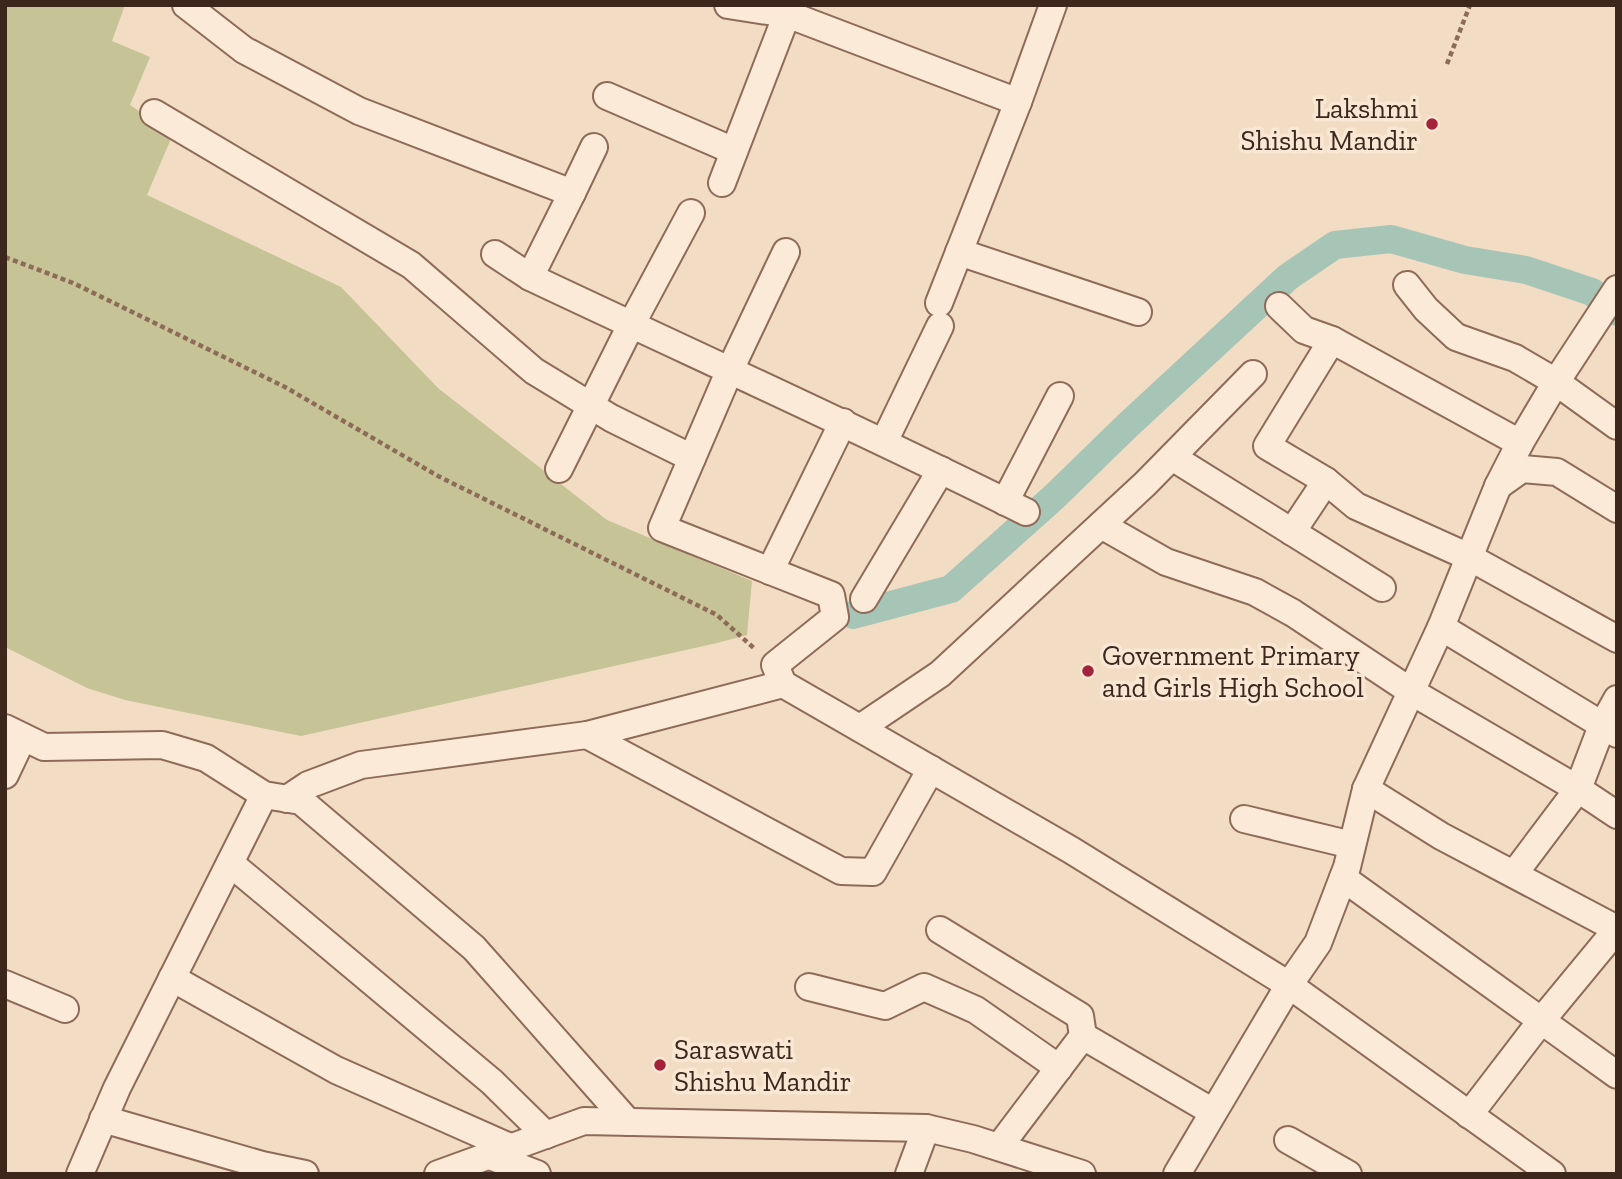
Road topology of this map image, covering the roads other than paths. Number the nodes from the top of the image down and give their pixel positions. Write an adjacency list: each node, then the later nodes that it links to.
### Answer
1 (186, 5): 11 (street)
2 (728, 5): 4 (street)
3 (1053, 5): 6 (street)
4 (787, 14): 6 (street); 9 (street)
5 (607, 96): 9 (street)
6 (1018, 102): 14 (street)
7 (154, 113): 27 (street)
8 (594, 147): 11 (street)
9 (734, 151): 10 (street)
10 (722, 183)
11 (572, 193): 16 (street)
12 (691, 213): 21 (street)
13 (786, 252): 23 (street)
14 (959, 252): 20 (street); 30 (street)
15 (495, 254): 16 (street)
16 (530, 277): 21 (street)
17 (1408, 285): 25 (street)
18 (1612, 298): 25 (street)
19 (1279, 306): 22 (street)
20 (1138, 312)
21 (631, 325): 23 (street); 27 (street)
22 (1332, 340): 31 (street); 36 (street)
23 (729, 372): 28 (street); 33 (street)
24 (1253, 374): 32 (street)
25 (1556, 382): 29 (street); 31 (street)
26 (1060, 397): 35 (street)
27 (592, 406): 33 (street); 34 (street)
28 (843, 422): 30 (street); 42 (street)
29 (1617, 426)
30 (884, 442): 35 (street)
31 (1520, 443): 37 (street)
32 (1172, 457): 39 (street); 40 (street)
33 (692, 458): 42 (street)
34 (559, 469)
35 (941, 470): 44 (street)
36 (1326, 481): 40 (street); 41 (street)
37 (1498, 486): 38 (street); 41 (street)
38 (1617, 509)
39 (1101, 525): 48 (street); 50 (street)
40 (1292, 532): 43 (street)
41 (1469, 557): 45 (street); 46 (street)
42 (770, 571): 47 (street)
43 (1382, 588)
44 (864, 599)
45 (1441, 627): 48 (street); 51 (street)
46 (1617, 639)
47 (779, 674): 50 (street); 53 (street)
48 (1412, 692): 56 (street); 57 (street)
49 (1617, 699): 51 (street)
50 (860, 728): 54 (street)
51 (1609, 730): 57 (street)
52 (14, 732): 55 (street); 58 (street)
53 (587, 734): 54 (street); 58 (street)
54 (931, 769): 69 (street)
55 (5, 775)
56 (1366, 789): 61 (street); 63 (street)
57 (1578, 789): 59 (street); 63 (street)
58 (275, 797): 62 (street); 79 (street)
59 (1617, 815)
60 (1244, 819): 61 (street)
61 (1352, 845): 64 (street)
62 (230, 863): 67 (street); 81 (street)
63 (1514, 874): 65 (street)
64 (1343, 877): 69 (street); 72 (street)
65 (1617, 929): 72 (street)
66 (940, 930): 73 (street)
67 (172, 978): 78 (street); 84 (street)
68 (5, 984): 71 (street)
69 (1289, 985): 76 (street); 77 (street)
70 (809, 987): 74 (street)
71 (65, 1009)
72 (1541, 1021): 75 (street); 77 (street)
73 (1083, 1037): 74 (street); 76 (street)
74 (1059, 1068): 83 (street)
75 (1617, 1075)
76 (1213, 1112): 91 (street)
77 (1469, 1115): 93 (street)
78 (103, 1119): 85 (street); 86 (street)
79 (628, 1122): 80 (street); 81 (street)
80 (926, 1128): 83 (street); 89 (street)
81 (546, 1135): 84 (street)
82 (1288, 1140): 92 (street)
83 (999, 1147): 90 (street)
84 (501, 1152): 87 (street); 88 (street)
85 (80, 1174)
86 (305, 1174)
87 (438, 1174)
88 (537, 1174)
89 (909, 1174)
90 (1082, 1174)
91 (1177, 1174)
92 (1348, 1174)
93 (1552, 1174)

